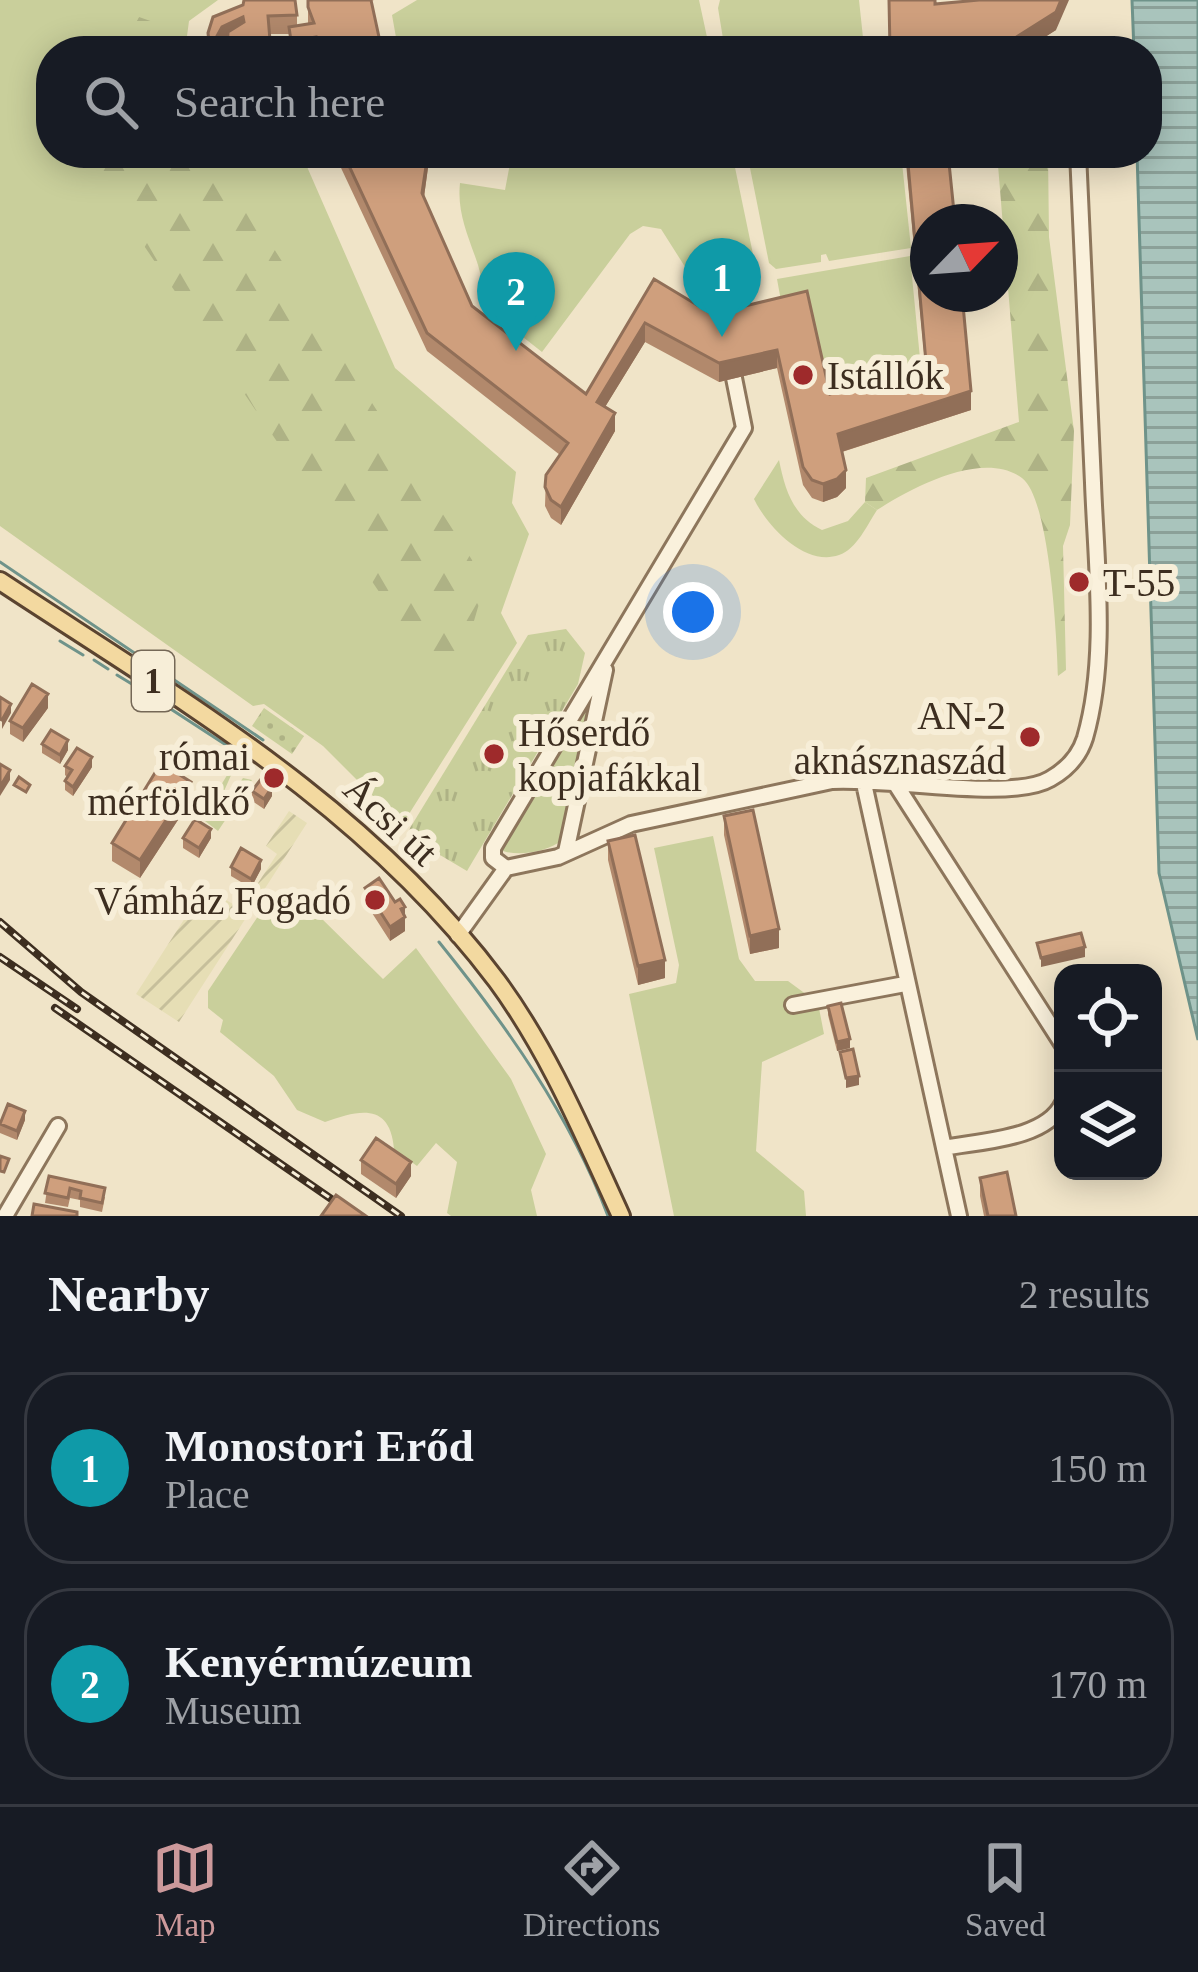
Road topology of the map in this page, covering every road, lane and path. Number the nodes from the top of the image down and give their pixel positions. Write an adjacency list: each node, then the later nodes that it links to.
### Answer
1 (1079, 168): 8 (street)
2 (734, 378): 4 (street)
3 (0, 581): 11 (main road, Ácsi út / 1)
4 (608, 659): 5 (street); 6 (street)
5 (576, 709): 6 (street); 10 (street)
6 (595, 713): 9 (street)
7 (862, 779): 8 (street); 9 (street); 12 (street)
8 (893, 780): 14 (street)
9 (566, 852): 10 (street)
10 (506, 868): 11 (street)
11 (458, 935): 19 (main road, Ácsi út / 1)
12 (905, 984): 13 (street); 17 (street)
13 (793, 1005)
14 (1054, 1031)
15 (1054, 1115): 17 (street)
16 (58, 1126): 18 (street)
17 (944, 1148): 20 (street)
18 (5, 1216)
19 (621, 1216)
20 (958, 1216)

